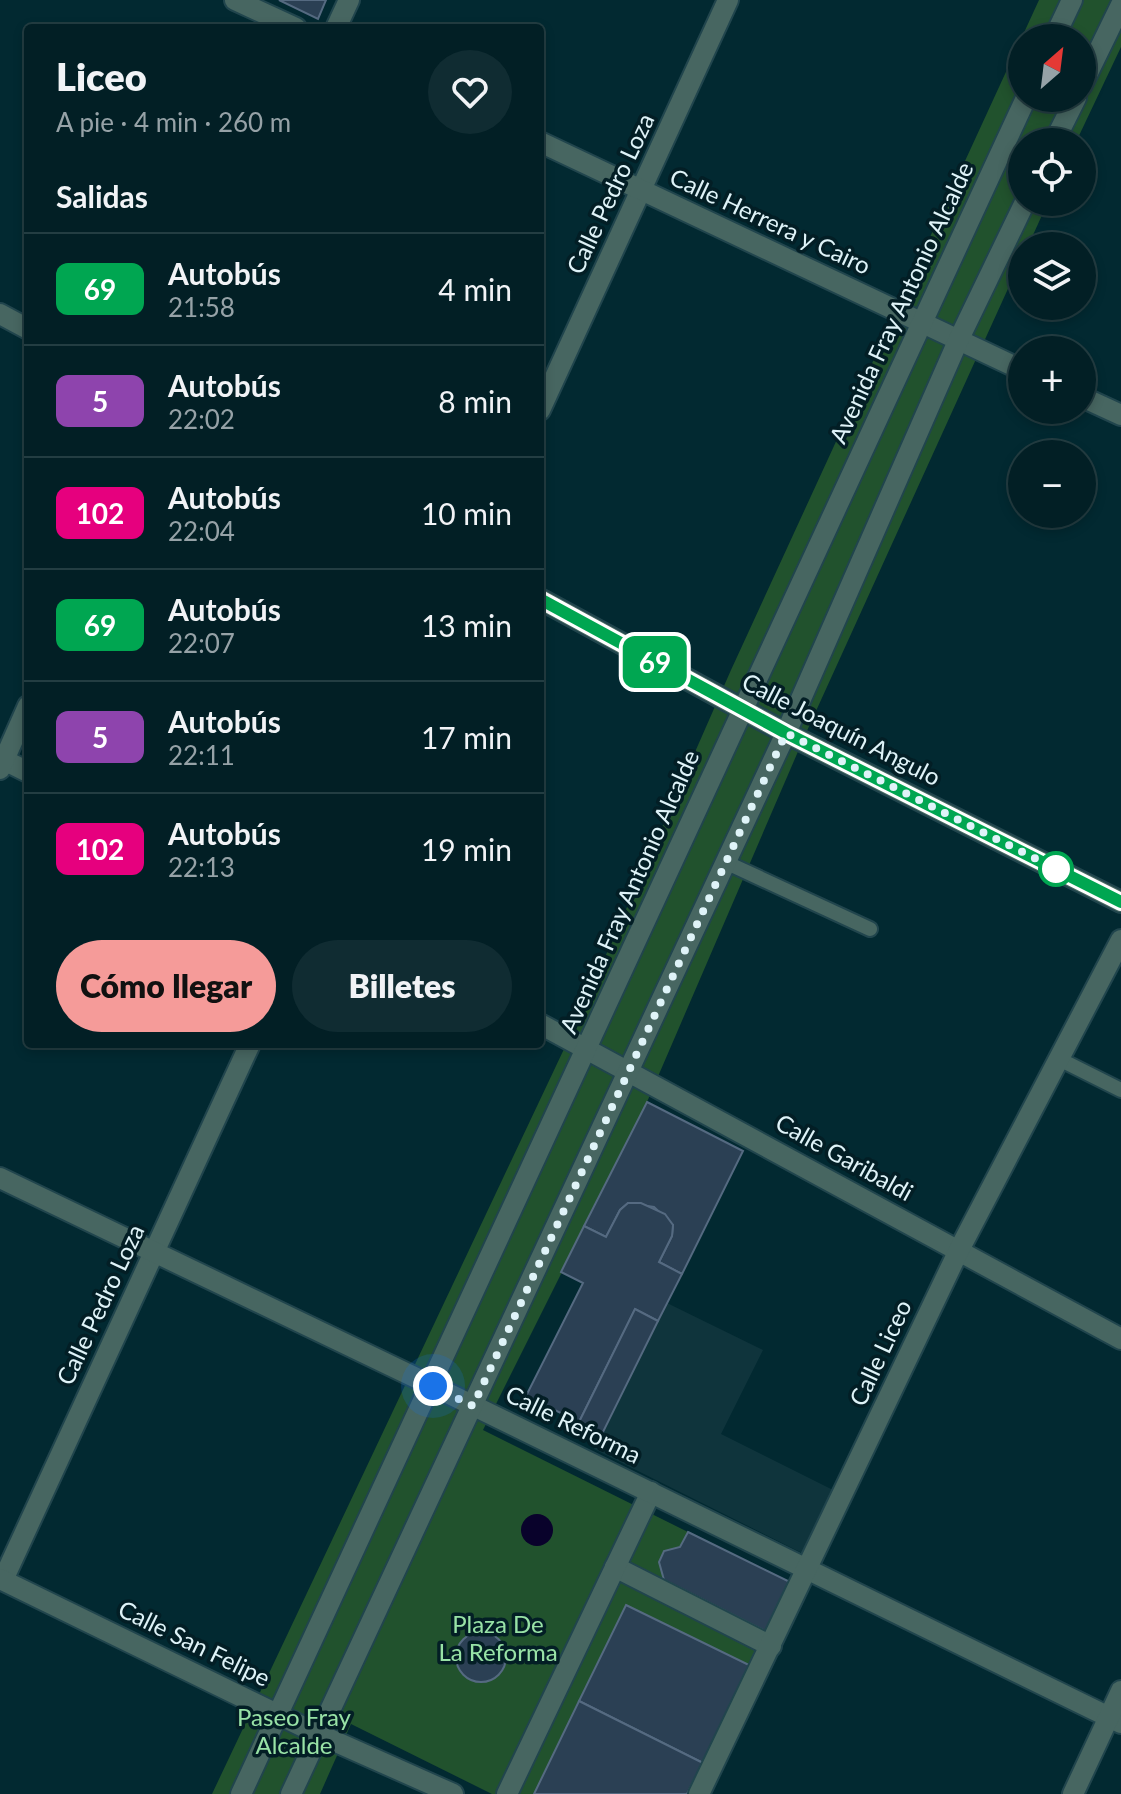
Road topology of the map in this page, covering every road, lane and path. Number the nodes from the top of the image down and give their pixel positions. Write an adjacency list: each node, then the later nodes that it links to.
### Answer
1 (235, 0): 6 (street)
2 (349, 0): 7 (street)
3 (728, 0): 12 (street, Calle Pedro Loza)
4 (1072, 0): 8 (street)
5 (1120, 2): 9 (street)
6 (287, 24)
7 (338, 24)
8 (1061, 24)
9 (1096, 54)
10 (1019, 112): 15 (street, Avenida Fray Antonio Alcalde)
11 (544, 144): 12 (street, Calle Herrera y Cairo)
12 (641, 190): 15 (street, Calle Herrera y Cairo); 19 (street, Calle Pedro Loza)
13 (1018, 216): 17 (street)
14 (0, 314): 16 (street)
15 (921, 323): 17 (street, Calle Herrera y Cairo); 23 (street, Avenida Fray Antonio Alcalde)
16 (24, 327)
17 (958, 341): 18 (street, Calle Herrera y Cairo); 25 (street)
18 (1008, 364)
19 (544, 401)
20 (1096, 403): 21 (street)
21 (1121, 415)
22 (544, 601): 23 (street, Calle Joaquín Angulo)
23 (741, 708): 25 (street, Calle Joaquín Angulo); 34 (street, Avenida Fray Antonio Alcalde)
24 (24, 714): 26 (street)
25 (786, 733): 28 (street); 29 (street, Calle Joaquín Angulo)
26 (1, 762): 27 (street)
27 (24, 771)
28 (725, 862): 30 (lane); 36 (street)
29 (1121, 902)
30 (870, 929)
31 (1121, 940): 35 (street, Calle Liceo)
32 (544, 1026): 34 (street, Calle Garibaldi)
33 (248, 1048): 40 (street, Calle Pedro Loza)
34 (588, 1048): 36 (street, Calle Garibaldi); 42 (street, Avenida Fray Antonio Alcalde)
35 (1059, 1059): 37 (lane); 39 (street, Calle Liceo)
36 (628, 1069): 39 (street, Calle Garibaldi); 43 (street)
37 (1121, 1090)
38 (0, 1178): 40 (street, Calle Reforma)
39 (959, 1250): 41 (street, Calle Garibaldi); 46 (street, Calle Liceo)
40 (154, 1252): 42 (street, Calle Reforma); 47 (street, Calle Pedro Loza)
41 (1121, 1339)
42 (433, 1386): 43 (street, Calle Reforma); 50 (street, Avenida Fray Antonio Alcalde)
43 (473, 1406): 44 (street, Calle Reforma); 52 (street)
44 (651, 1492): 45 (street); 46 (street, Calle Reforma)
45 (615, 1567): 48 (street); 56 (street)
46 (808, 1569): 48 (street, Calle Liceo); 51 (street, Calle Reforma)
47 (1, 1582): 50 (street, Calle San Felipe)
48 (771, 1646): 57 (street, Calle Liceo)
49 (1121, 1691): 51 (street)
50 (278, 1714): 52 (street, Calle San Felipe); 53 (street, Avenida Fray Antonio Alcalde)
51 (1115, 1720): 58 (street)
52 (316, 1733): 54 (street); 55 (street, Calle San Felipe)
53 (241, 1794)
54 (291, 1794)
55 (453, 1794)
56 (507, 1794)
57 (699, 1794)
58 (1073, 1794)

